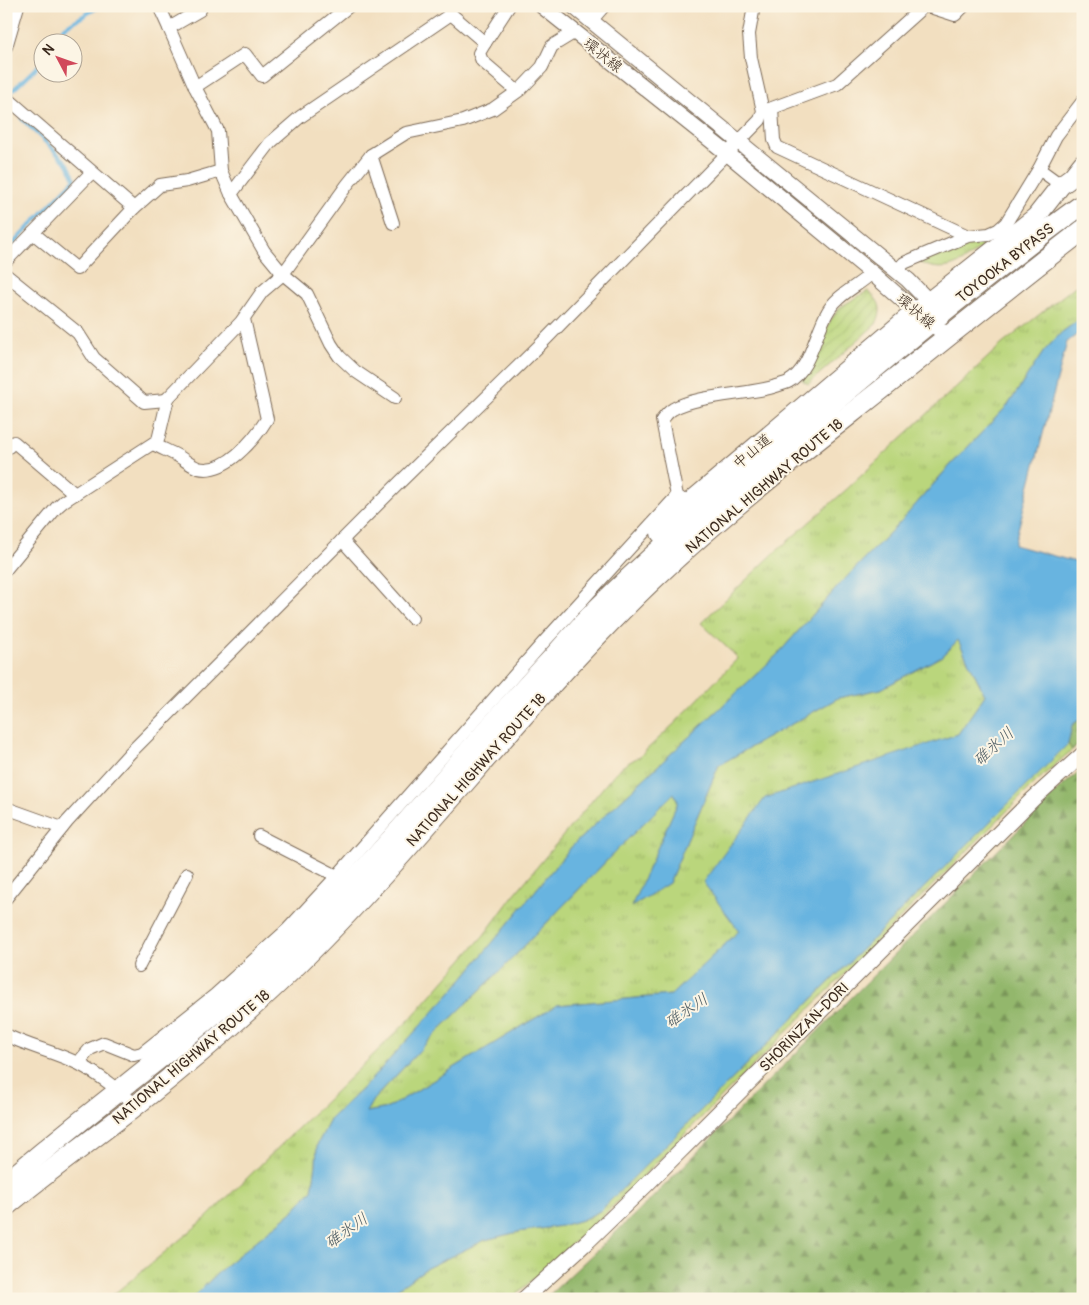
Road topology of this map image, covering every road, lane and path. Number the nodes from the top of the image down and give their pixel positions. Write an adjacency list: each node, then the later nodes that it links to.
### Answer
1 (18, 6): 17 (street)
2 (159, 6): 14 (street)
3 (349, 6): 18 (street)
4 (509, 6): 16 (street)
5 (542, 6): 15 (street, 環状線)
6 (573, 6): 13 (street, 環状線)
7 (604, 6): 13 (street)
8 (754, 6): 22 (street)
9 (925, 6): 10 (street); 22 (street)
10 (964, 6)
11 (200, 10): 14 (street)
12 (449, 10): 16 (street); 31 (street)
13 (591, 21): 23 (street, 環状線)
14 (169, 28): 18 (street)
15 (575, 32): 19 (street); 24 (street, 環状線)
16 (485, 43): 19 (street)
17 (6, 47)
18 (195, 87): 28 (street)
19 (517, 91): 25 (street)
20 (6, 97): 29 (street)
21 (1083, 101): 27 (street)
22 (768, 110): 23 (street); 37 (street)
23 (740, 141): 24 (street); 39 (street, 環状線)
24 (728, 154): 40 (street, 環状線); 52 (street)
25 (371, 155): 34 (street); 41 (street)
26 (1083, 163): 30 (main road)
27 (1039, 169): 30 (street); 37 (street)
28 (221, 171): 31 (street); 33 (street)
29 (92, 172): 33 (street); 36 (street)
30 (1061, 184): 43 (main road)
31 (231, 194): 41 (street)
32 (1083, 204): 43 (highway, TOYOOKA BYPASS)
33 (134, 208): 36 (street)
34 (393, 223)
35 (1083, 230): 45 (highway, TOYOOKA BYPASS)
36 (33, 234): 38 (street)
37 (968, 236): 39 (street)
38 (6, 261)
39 (897, 271): 43 (street, 環状線)
40 (872, 273): 43 (street, 環状線); 51 (street)
41 (284, 274): 44 (street); 47 (street)
42 (6, 275): 46 (street)
43 (929, 312): 45 (street, 環状線); 51 (highway, 中山道)
44 (244, 319): 46 (street); 48 (street)
45 (948, 335): 66 (highway, NATIONAL HIGHWAY ROUTE 18)
46 (168, 398): 48 (street)
47 (395, 398)
48 (153, 444): 50 (street)
49 (6, 449): 50 (street)
50 (75, 494): 53 (street)
51 (690, 503): 60 (street); 65 (highway, NATIONAL HIGHWAY ROUTE 18)
52 (342, 540): 54 (street); 57 (street)
53 (6, 569)
54 (412, 618)
55 (1083, 754): 69 (street, SHORINZAN-DORI)
56 (6, 808): 57 (street)
57 (62, 828): 61 (street)
58 (259, 836): 60 (street)
59 (187, 874): 62 (street)
60 (337, 876): 64 (street)
61 (6, 898)
62 (139, 966)
63 (6, 1034): 64 (street)
64 (78, 1063): 65 (street)
65 (118, 1090): 66 (street); 67 (highway, NATIONAL HIGHWAY ROUTE 18)
66 (136, 1106): 68 (highway, NATIONAL HIGHWAY ROUTE 18)
67 (6, 1183)
68 (6, 1206)
69 (524, 1299)

